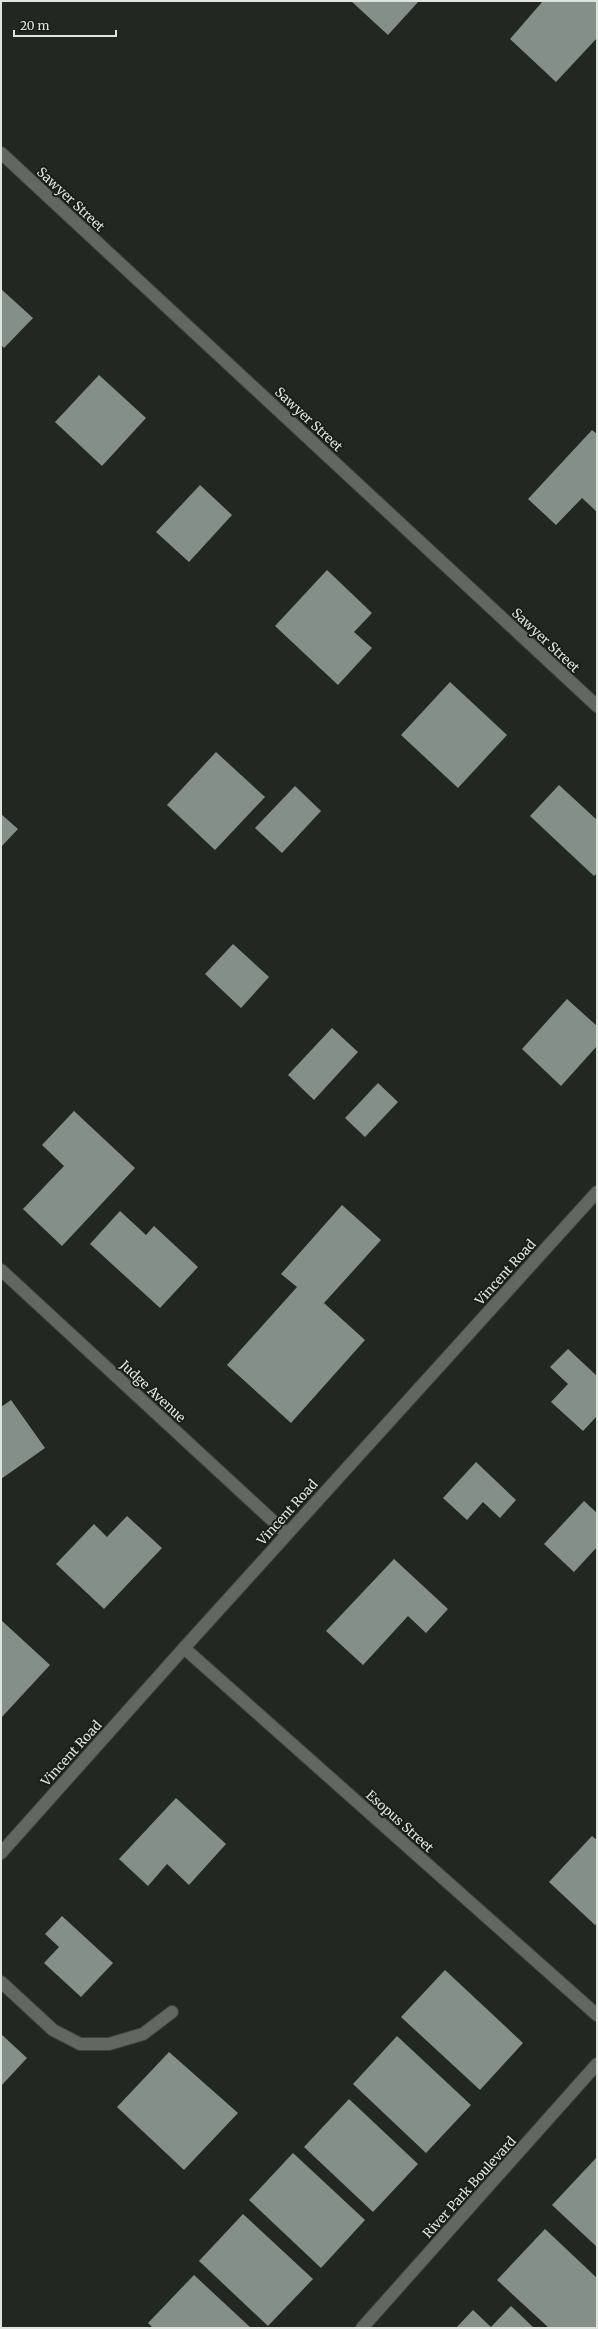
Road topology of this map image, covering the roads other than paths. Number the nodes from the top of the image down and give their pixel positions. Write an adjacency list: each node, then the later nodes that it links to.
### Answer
1 (1, 153): 2 (street, Sawyer Street)
2 (597, 706)
3 (597, 1192): 5 (street, Vincent Road)
4 (1, 1270): 5 (street, Judge Avenue)
5 (287, 1534): 6 (street, Vincent Road)
6 (184, 1648): 7 (street, Vincent Road); 10 (street, Esopus Street)
7 (1, 1853)
8 (1, 1982): 9 (street)
9 (172, 2012)
10 (597, 2015)
11 (597, 2064): 12 (street, River Park Boulevard)
12 (362, 2328)

